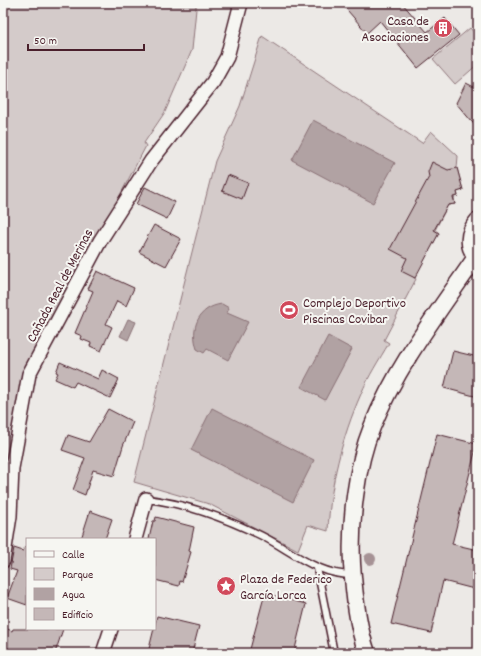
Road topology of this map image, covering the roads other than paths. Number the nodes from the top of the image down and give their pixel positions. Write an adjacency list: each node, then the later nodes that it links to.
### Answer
1 (241, 3): 6 (street, Cañada Real de Merinas)
2 (478, 220): 3 (street)
3 (477, 258): 8 (street)
4 (146, 499): 5 (street); 7 (lane)
5 (135, 538)
6 (3, 561)
7 (316, 568): 8 (lane); 11 (lane)
8 (353, 575): 12 (street)
9 (111, 630): 10 (street)
10 (103, 653)
11 (334, 653)
12 (367, 653)

